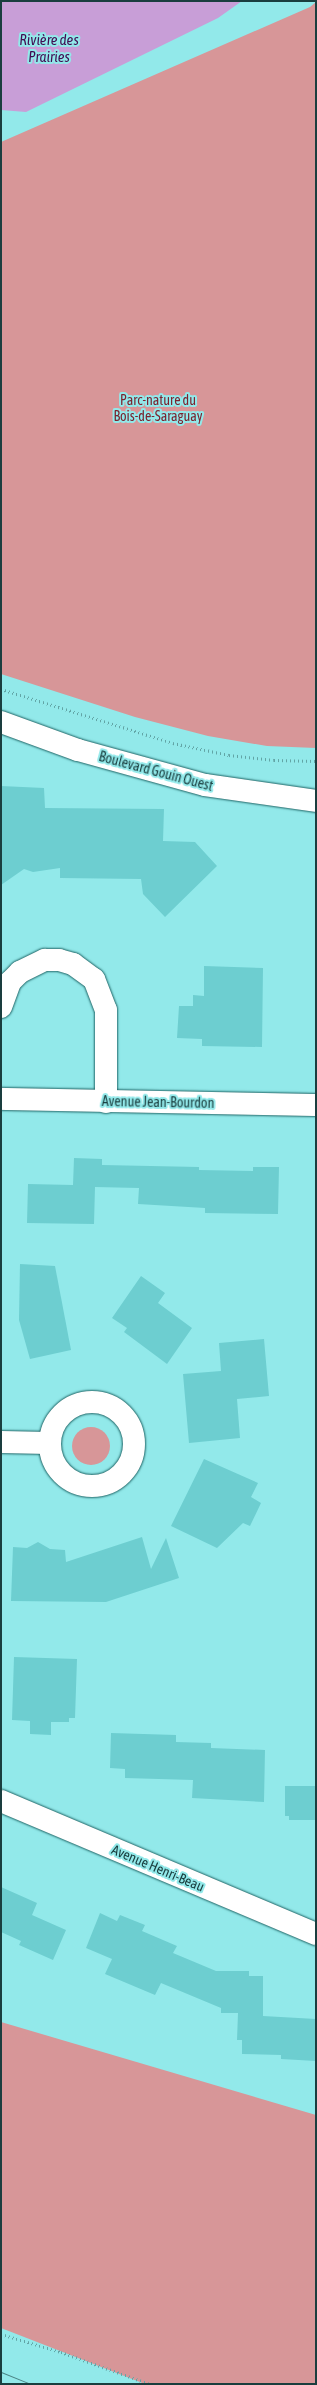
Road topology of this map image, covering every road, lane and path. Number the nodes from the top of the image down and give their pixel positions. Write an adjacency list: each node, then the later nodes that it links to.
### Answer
1 (1, 689): 3 (path)
2 (1, 722): 4 (street, Boulevard Gouin Ouest)
3 (316, 762)
4 (316, 801)
5 (1, 1007): 7 (street)
6 (1, 1099): 7 (street, Avenue Jean-Bourdon)
7 (106, 1102): 8 (street, Avenue Jean-Bourdon)
8 (316, 1105)
9 (1, 1442): 10 (street)
10 (49, 1443)
11 (1, 1802): 12 (street, Avenue Henri-Beau)
12 (316, 1934)
13 (1, 2334): 14 (path)
14 (150, 2384)

